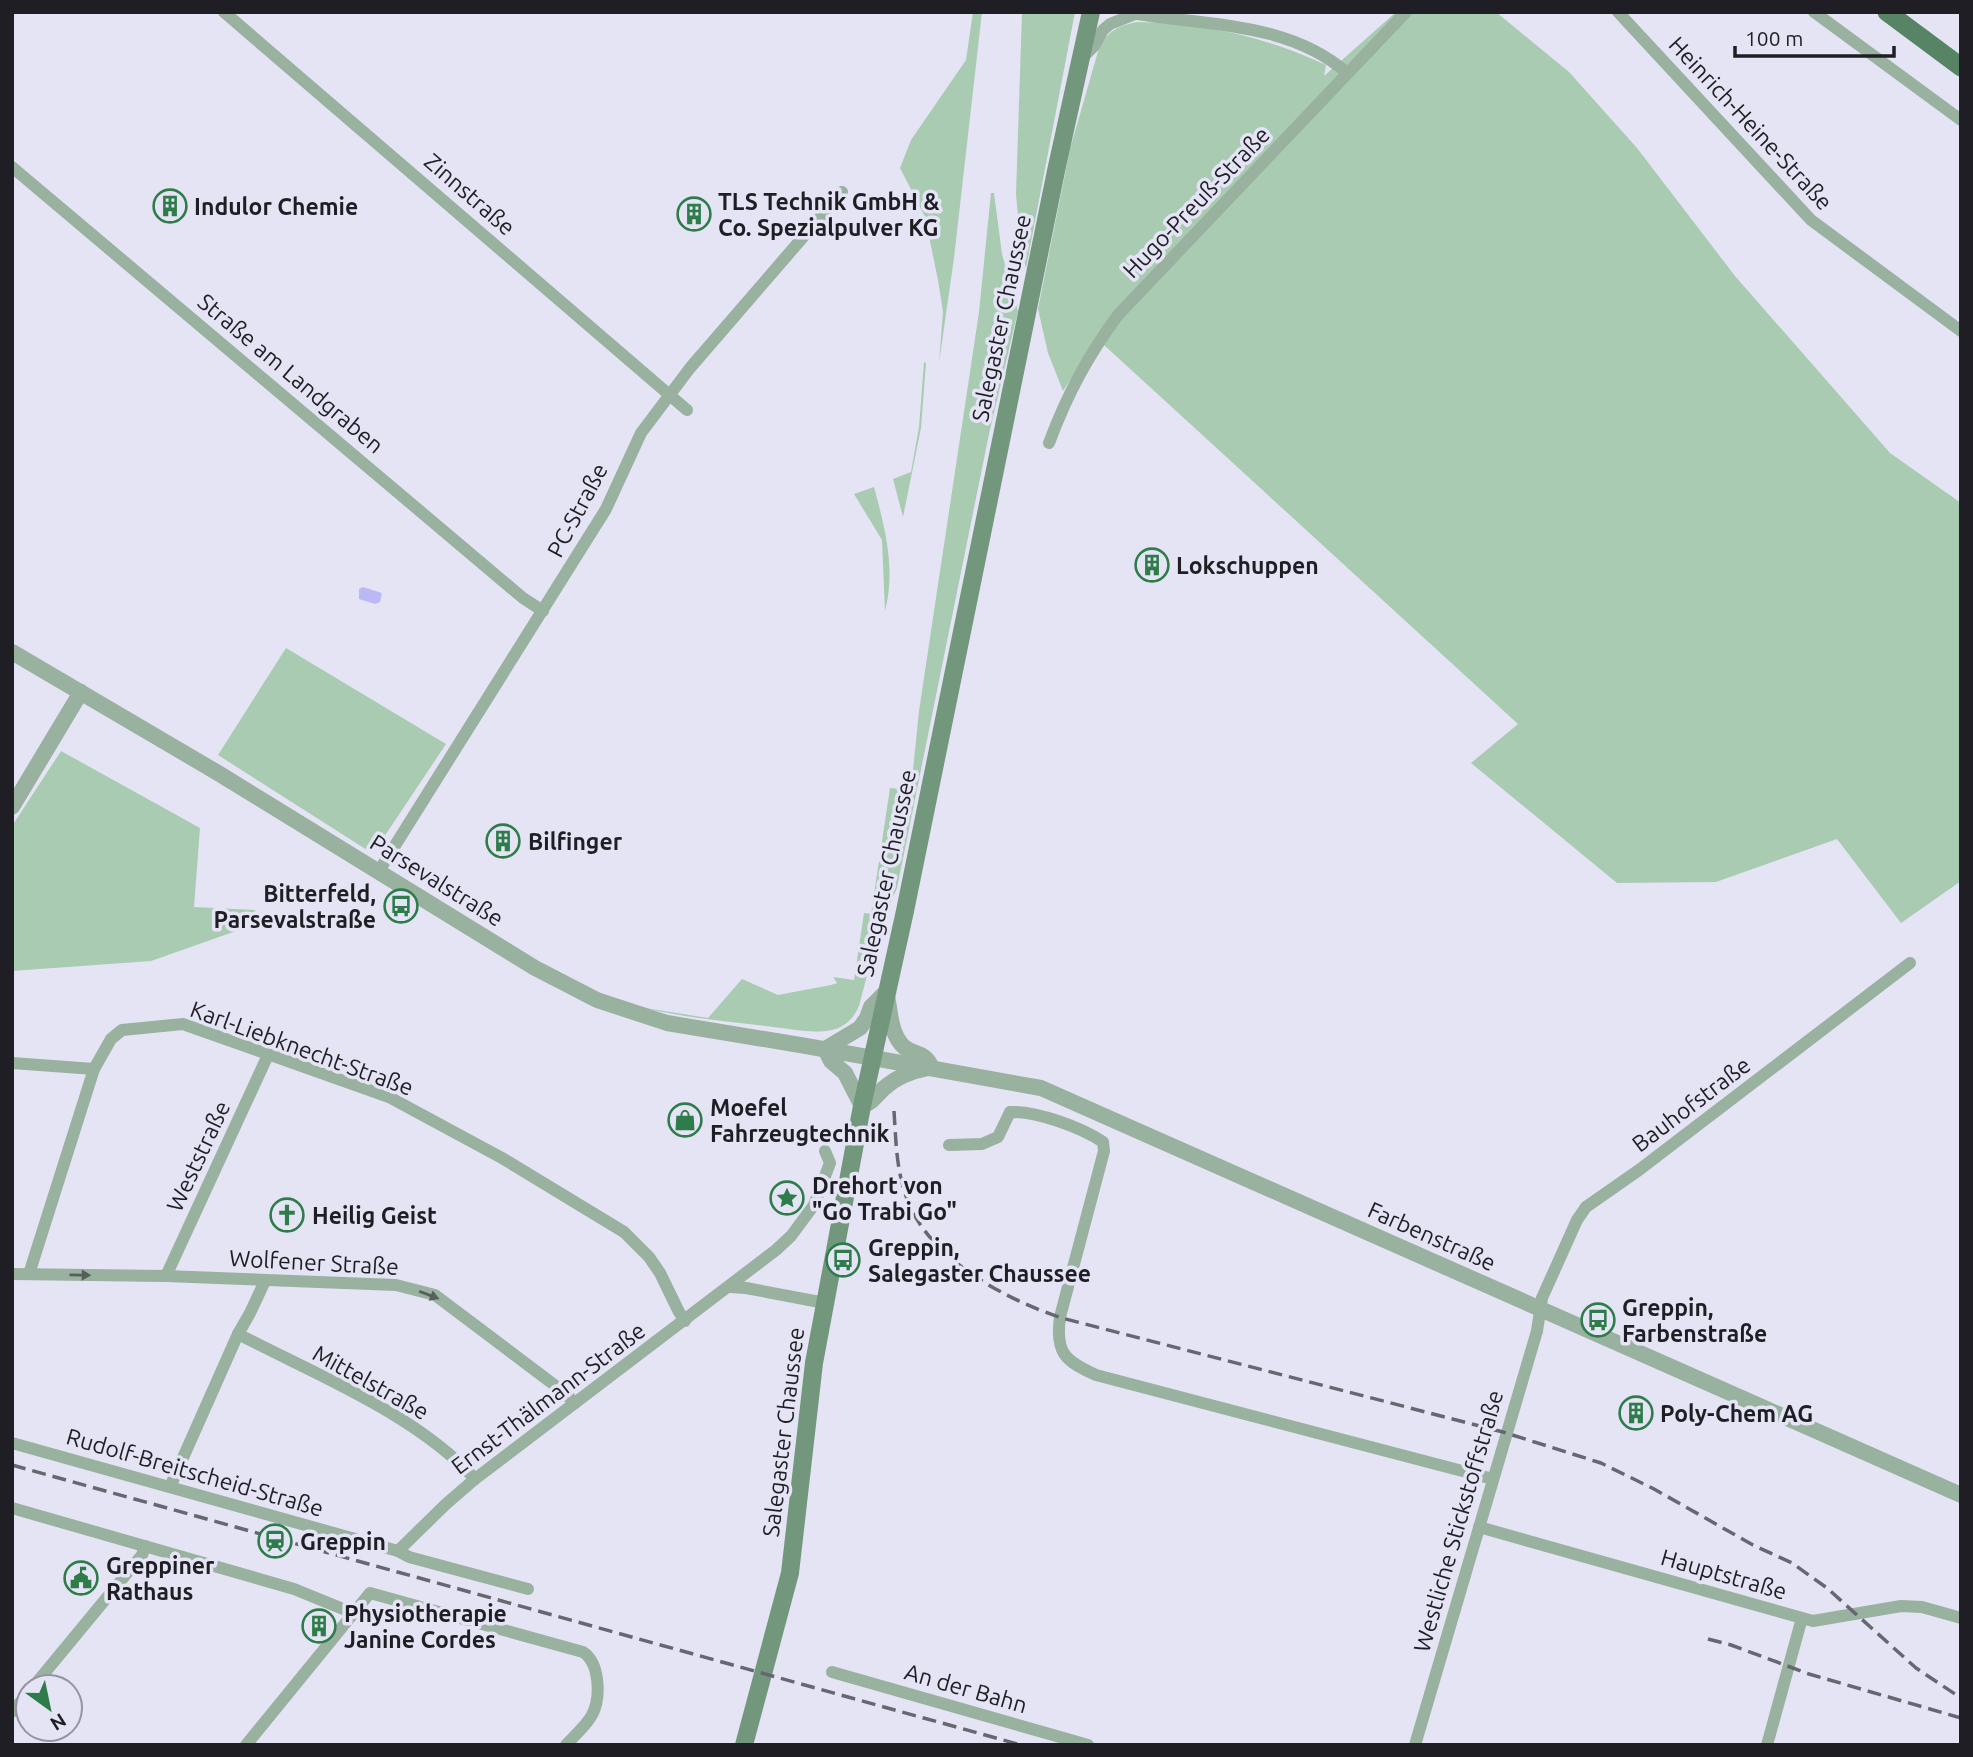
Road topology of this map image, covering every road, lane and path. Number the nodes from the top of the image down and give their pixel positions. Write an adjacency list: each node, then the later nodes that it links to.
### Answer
1 (224, 12): 15 (street, Zinnstraße)
2 (1091, 12): 8 (main road, Salegaster Chaussee)
3 (1406, 12): 10 (street, Hugo-Preuß-Straße)
4 (1618, 12): 14 (street, Heinrich-Heine-Straße)
5 (1814, 12): 11 (street)
6 (1886, 12): 9 (main road)
7 (1131, 13): 8 (street); 10 (street)
8 (1082, 58): 24 (main road, Salegaster Chaussee)
9 (1961, 67)
10 (1347, 73): 17 (street, Hugo-Preuß-Straße)
11 (1961, 120)
12 (12, 167): 18 (street, Straße am Landgraben)
13 (842, 192): 15 (street, PC-Straße)
14 (1961, 331)
15 (668, 394): 16 (street, Zinnstraße); 18 (street, PC-Straße)
16 (687, 410)
17 (1049, 443)
18 (543, 611): 22 (street, PC-Straße)
19 (12, 652): 20 (street, Parsevalstraße)
20 (80, 692): 21 (street); 22 (street, Parsevalstraße)
21 (12, 807)
22 (379, 871): 25 (street, Parsevalstraße)
23 (1910, 963): 40 (street, Bauhofstraße)
24 (886, 992): 25 (street); 27 (main road, Salegaster Chaussee); 29 (street)
25 (825, 1049): 27 (street, Parsevalstraße); 31 (street)
26 (268, 1055): 30 (street, Karl-Liebknecht-Straße); 36 (street, Weststraße); 41 (street, Karl-Liebknecht-Straße)
27 (872, 1057): 29 (street, Farbenstraße); 31 (main road, Salegaster Chaussee)
28 (12, 1063): 30 (street)
29 (932, 1068): 31 (street); 40 (street, Farbenstraße)
30 (94, 1069): 35 (street, Karl-Liebknecht-Straße)
31 (862, 1106): 39 (main road, Salegaster Chaussee)
32 (949, 1145): 46 (street)
33 (825, 1151): 38 (street, Ernst-Thälmann-Straße)
34 (12, 1274): 35 (street, Wolfener Straße)
35 (29, 1274): 36 (street, Wolfener Straße, one-way to 36)
36 (166, 1276): 37 (street, Wolfener Straße)
37 (265, 1281): 42 (street); 43 (street, Wolfener Straße, one-way to 43)
38 (730, 1287): 39 (street); 41 (street, Ernst-Thälmann-Straße)
39 (825, 1303): 61 (main road, Salegaster Chaussee)
40 (1539, 1309): 46 (street, Westliche Stickstoffstraße); 48 (street, Farbenstraße)
41 (685, 1321): 43 (street, Ernst-Thälmann-Straße)
42 (238, 1334): 45 (street, Mittelstraße); 47 (street)
43 (575, 1404): 45 (street, Ernst-Thälmann-Straße)
44 (12, 1443): 47 (street, Rudolf-Breitscheid-Straße)
45 (475, 1479): 52 (street, Ernst-Thälmann-Straße)
46 (1493, 1479): 50 (street, Westliche Stickstoffstraße)
47 (170, 1487): 52 (street, Rudolf-Breitscheid-Straße)
48 (1961, 1495)
49 (12, 1508): 51 (street)
50 (1479, 1527): 55 (street, Hauptstraße); 63 (street, Westliche Stickstoffstraße)
51 (145, 1546): 54 (street); 58 (street)
52 (398, 1550): 53 (street, Rudolf-Breitscheid-Straße)
53 (528, 1589)
54 (353, 1613): 59 (street); 60 (street)
55 (1802, 1618): 56 (street, Hauptstraße); 64 (street)
56 (1961, 1618)
57 (832, 1671): 62 (street, An der Bahn)
58 (45, 1673)
59 (246, 1745)
60 (566, 1745)
61 (744, 1745)
62 (1088, 1745)
63 (1415, 1745)
64 (1767, 1745)

